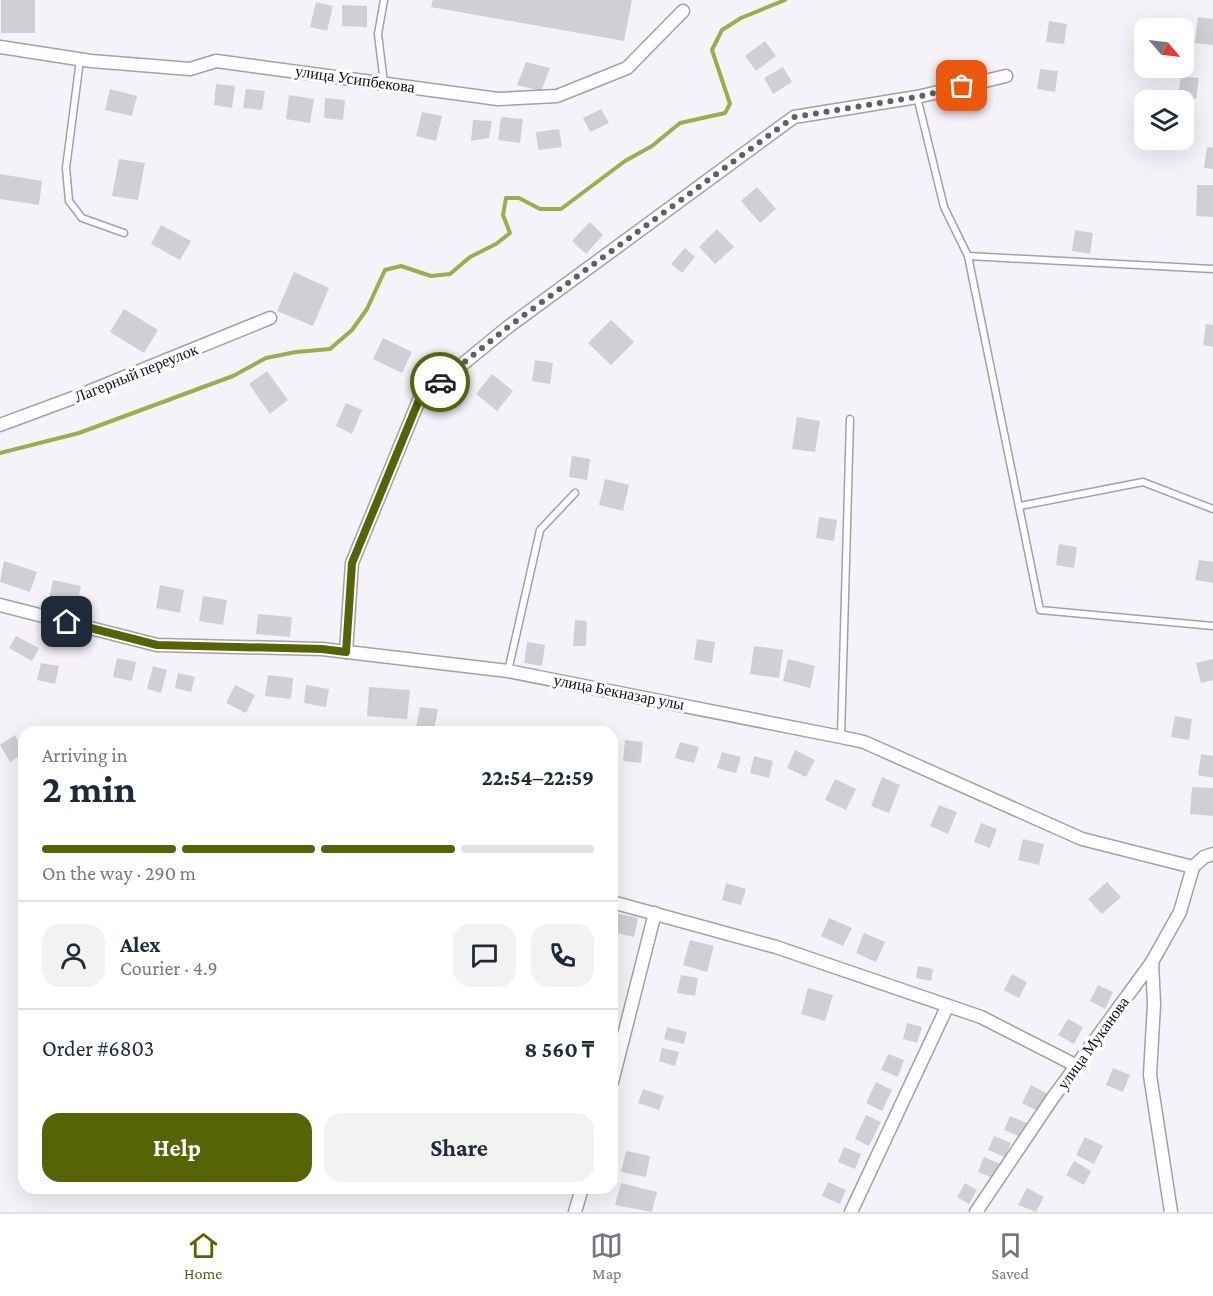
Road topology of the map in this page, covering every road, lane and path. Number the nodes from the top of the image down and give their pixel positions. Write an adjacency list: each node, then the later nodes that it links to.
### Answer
1 (384, 0): 6 (lane)
2 (683, 11): 6 (street, улица Усипбекова)
3 (0, 47): 4 (street, улица Усипбекова)
4 (80, 59): 6 (street, улица Усипбекова); 8 (lane)
5 (1006, 76): 7 (street)
6 (384, 83)
7 (917, 97): 9 (lane); 19 (street)
8 (124, 233)
9 (968, 256): 10 (lane); 15 (lane)
10 (1213, 269)
11 (270, 318): 13 (street, Лагерный переулок)
12 (850, 419): 21 (lane)
13 (0, 424)
14 (575, 493): 20 (lane)
15 (1020, 506): 16 (lane); 18 (lane)
16 (1213, 509)
17 (0, 605): 19 (street, улица Бекназар улы)
18 (1213, 626)
19 (346, 652): 20 (street, улица Бекназар улы)
20 (508, 671): 21 (street, улица Бекназар улы)
21 (841, 736): 23 (street, улица Бекназар улы)
22 (1213, 854): 23 (street)
23 (1193, 867): 26 (street, улица Муканова)
24 (618, 904): 25 (street)
25 (655, 913): 27 (street); 28 (street)
26 (1152, 962): 29 (street, улица Муканова); 34 (street)
27 (947, 1007): 29 (street); 32 (street)
28 (618, 1058)
29 (1077, 1066): 33 (street, улица Муканова)
30 (580, 1194): 31 (street)
31 (575, 1212)
32 (851, 1212)
33 (976, 1212)
34 (1171, 1212)

